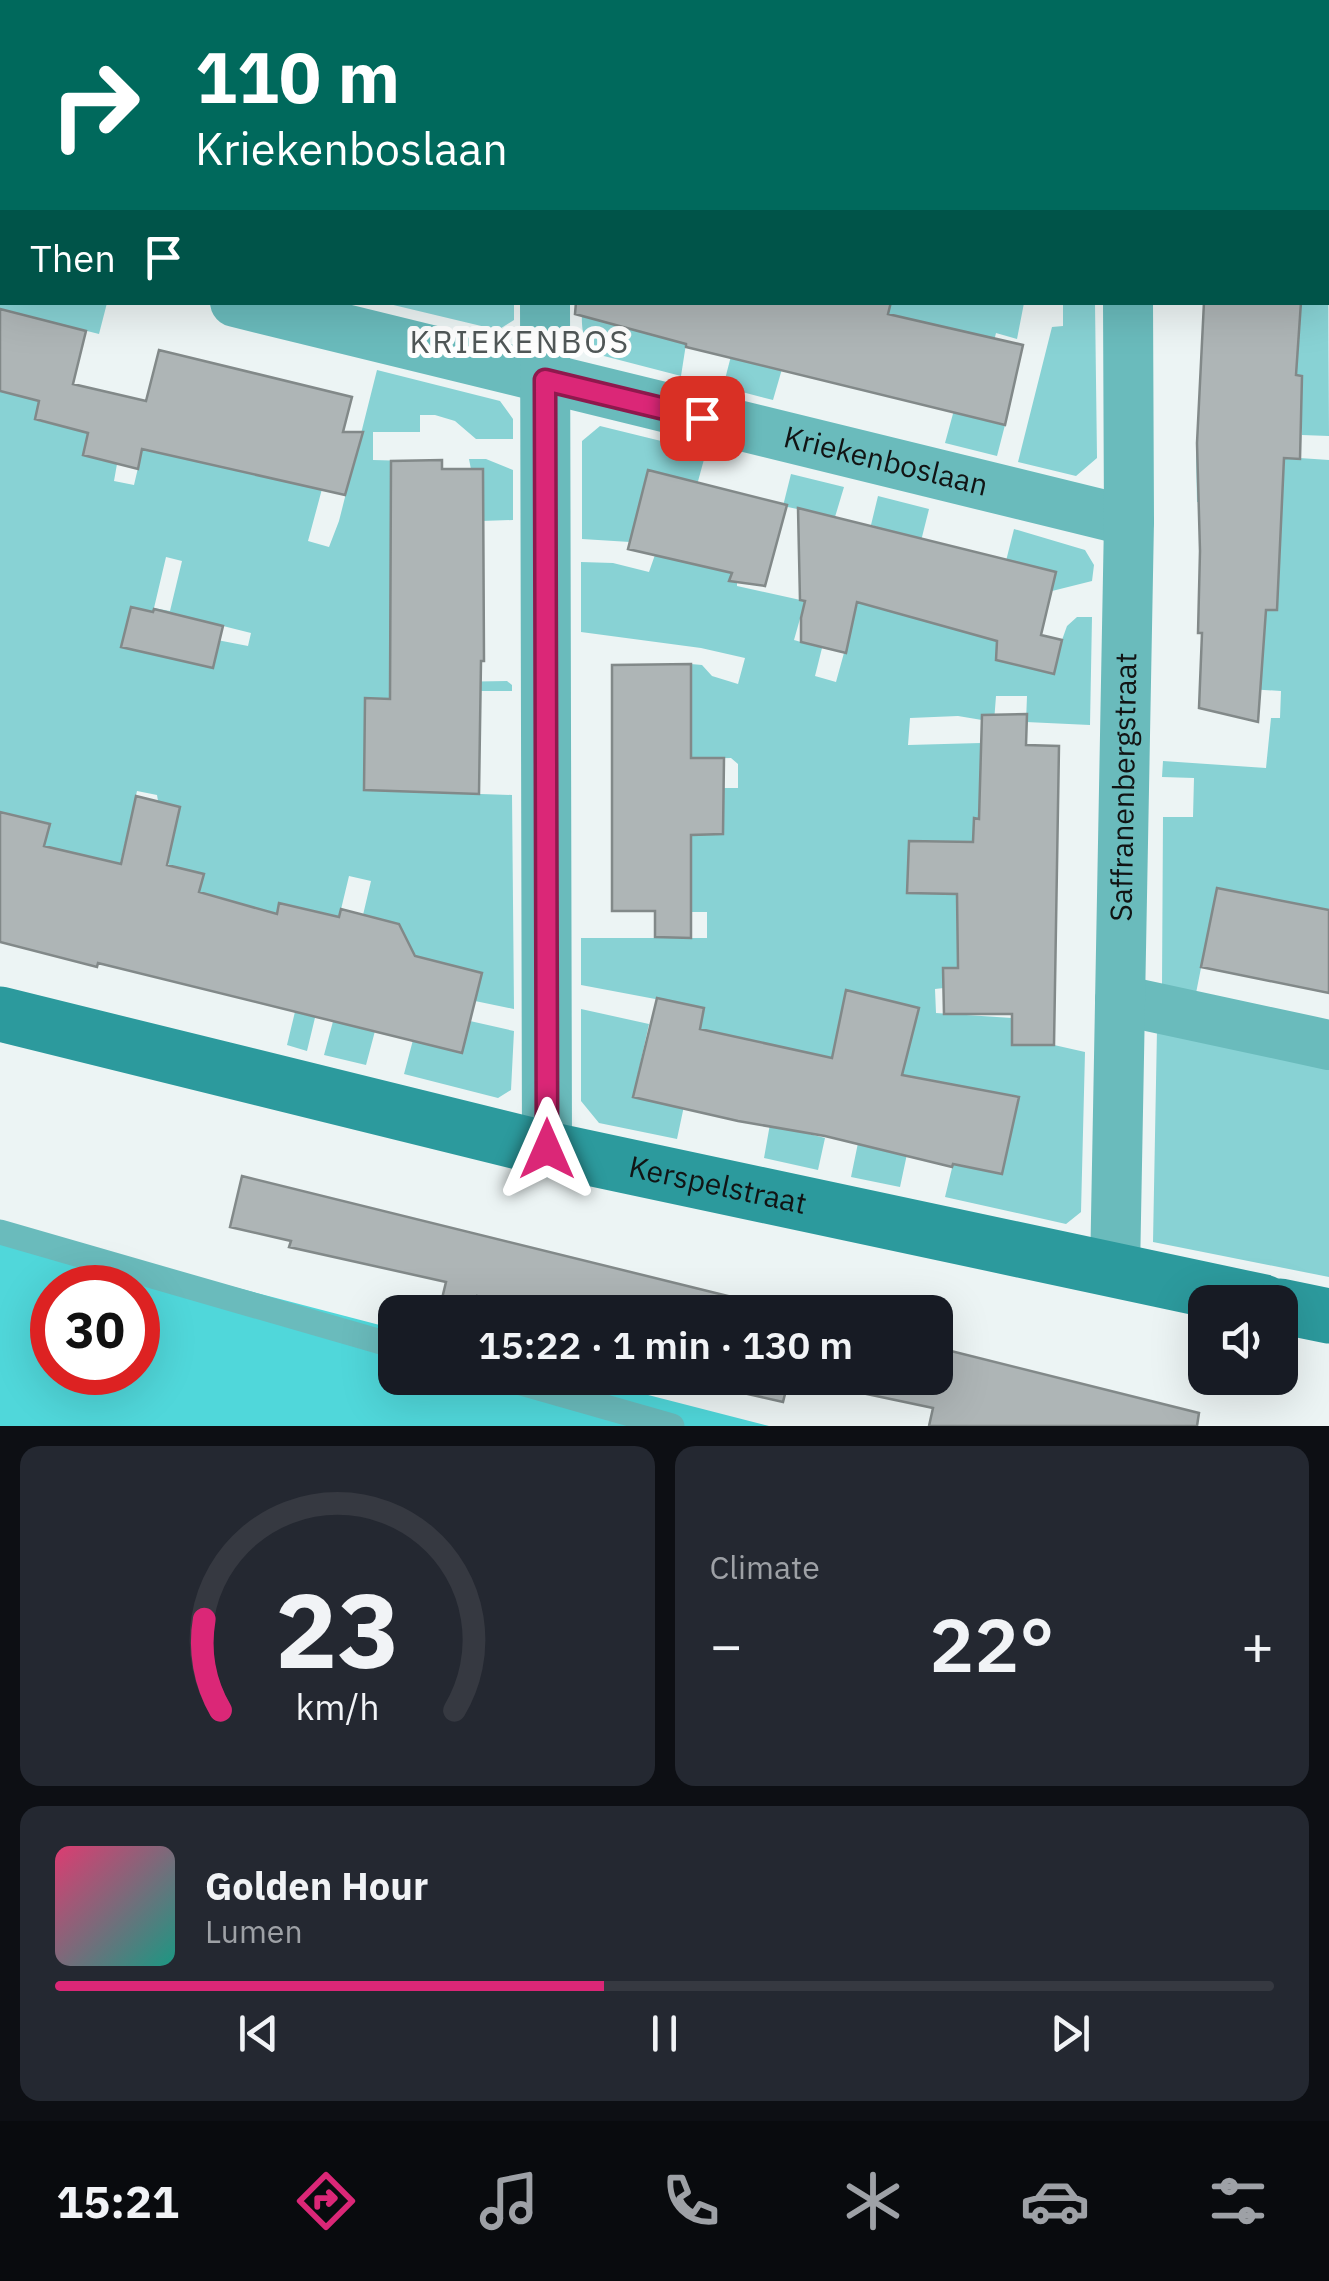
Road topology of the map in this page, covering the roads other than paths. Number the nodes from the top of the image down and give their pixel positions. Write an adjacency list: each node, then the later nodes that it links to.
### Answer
1 (247, 305): 4 (street, Kriekenboslaan)
2 (546, 305): 4 (street)
3 (1128, 305): 5 (street, Saffranenbergstraat)
4 (545, 380): 5 (street, Kriekenboslaan); 9 (street)
5 (1129, 521): 6 (street, Saffranenbergstraat)
6 (1120, 1000): 8 (street); 11 (street, Saffranenbergstraat)
7 (0, 1014): 9 (street, Kerspelstraat)
8 (1329, 1045)
9 (547, 1149): 11 (street, Kerspelstraat)
10 (0, 1232): 15 (lane)
11 (1116, 1272): 12 (street, Kerspelstraat)
12 (1188, 1287)
13 (1298, 1310): 14 (street)
14 (1329, 1316)
15 (378, 1341)
16 (564, 1395): 17 (lane)
17 (672, 1426)

